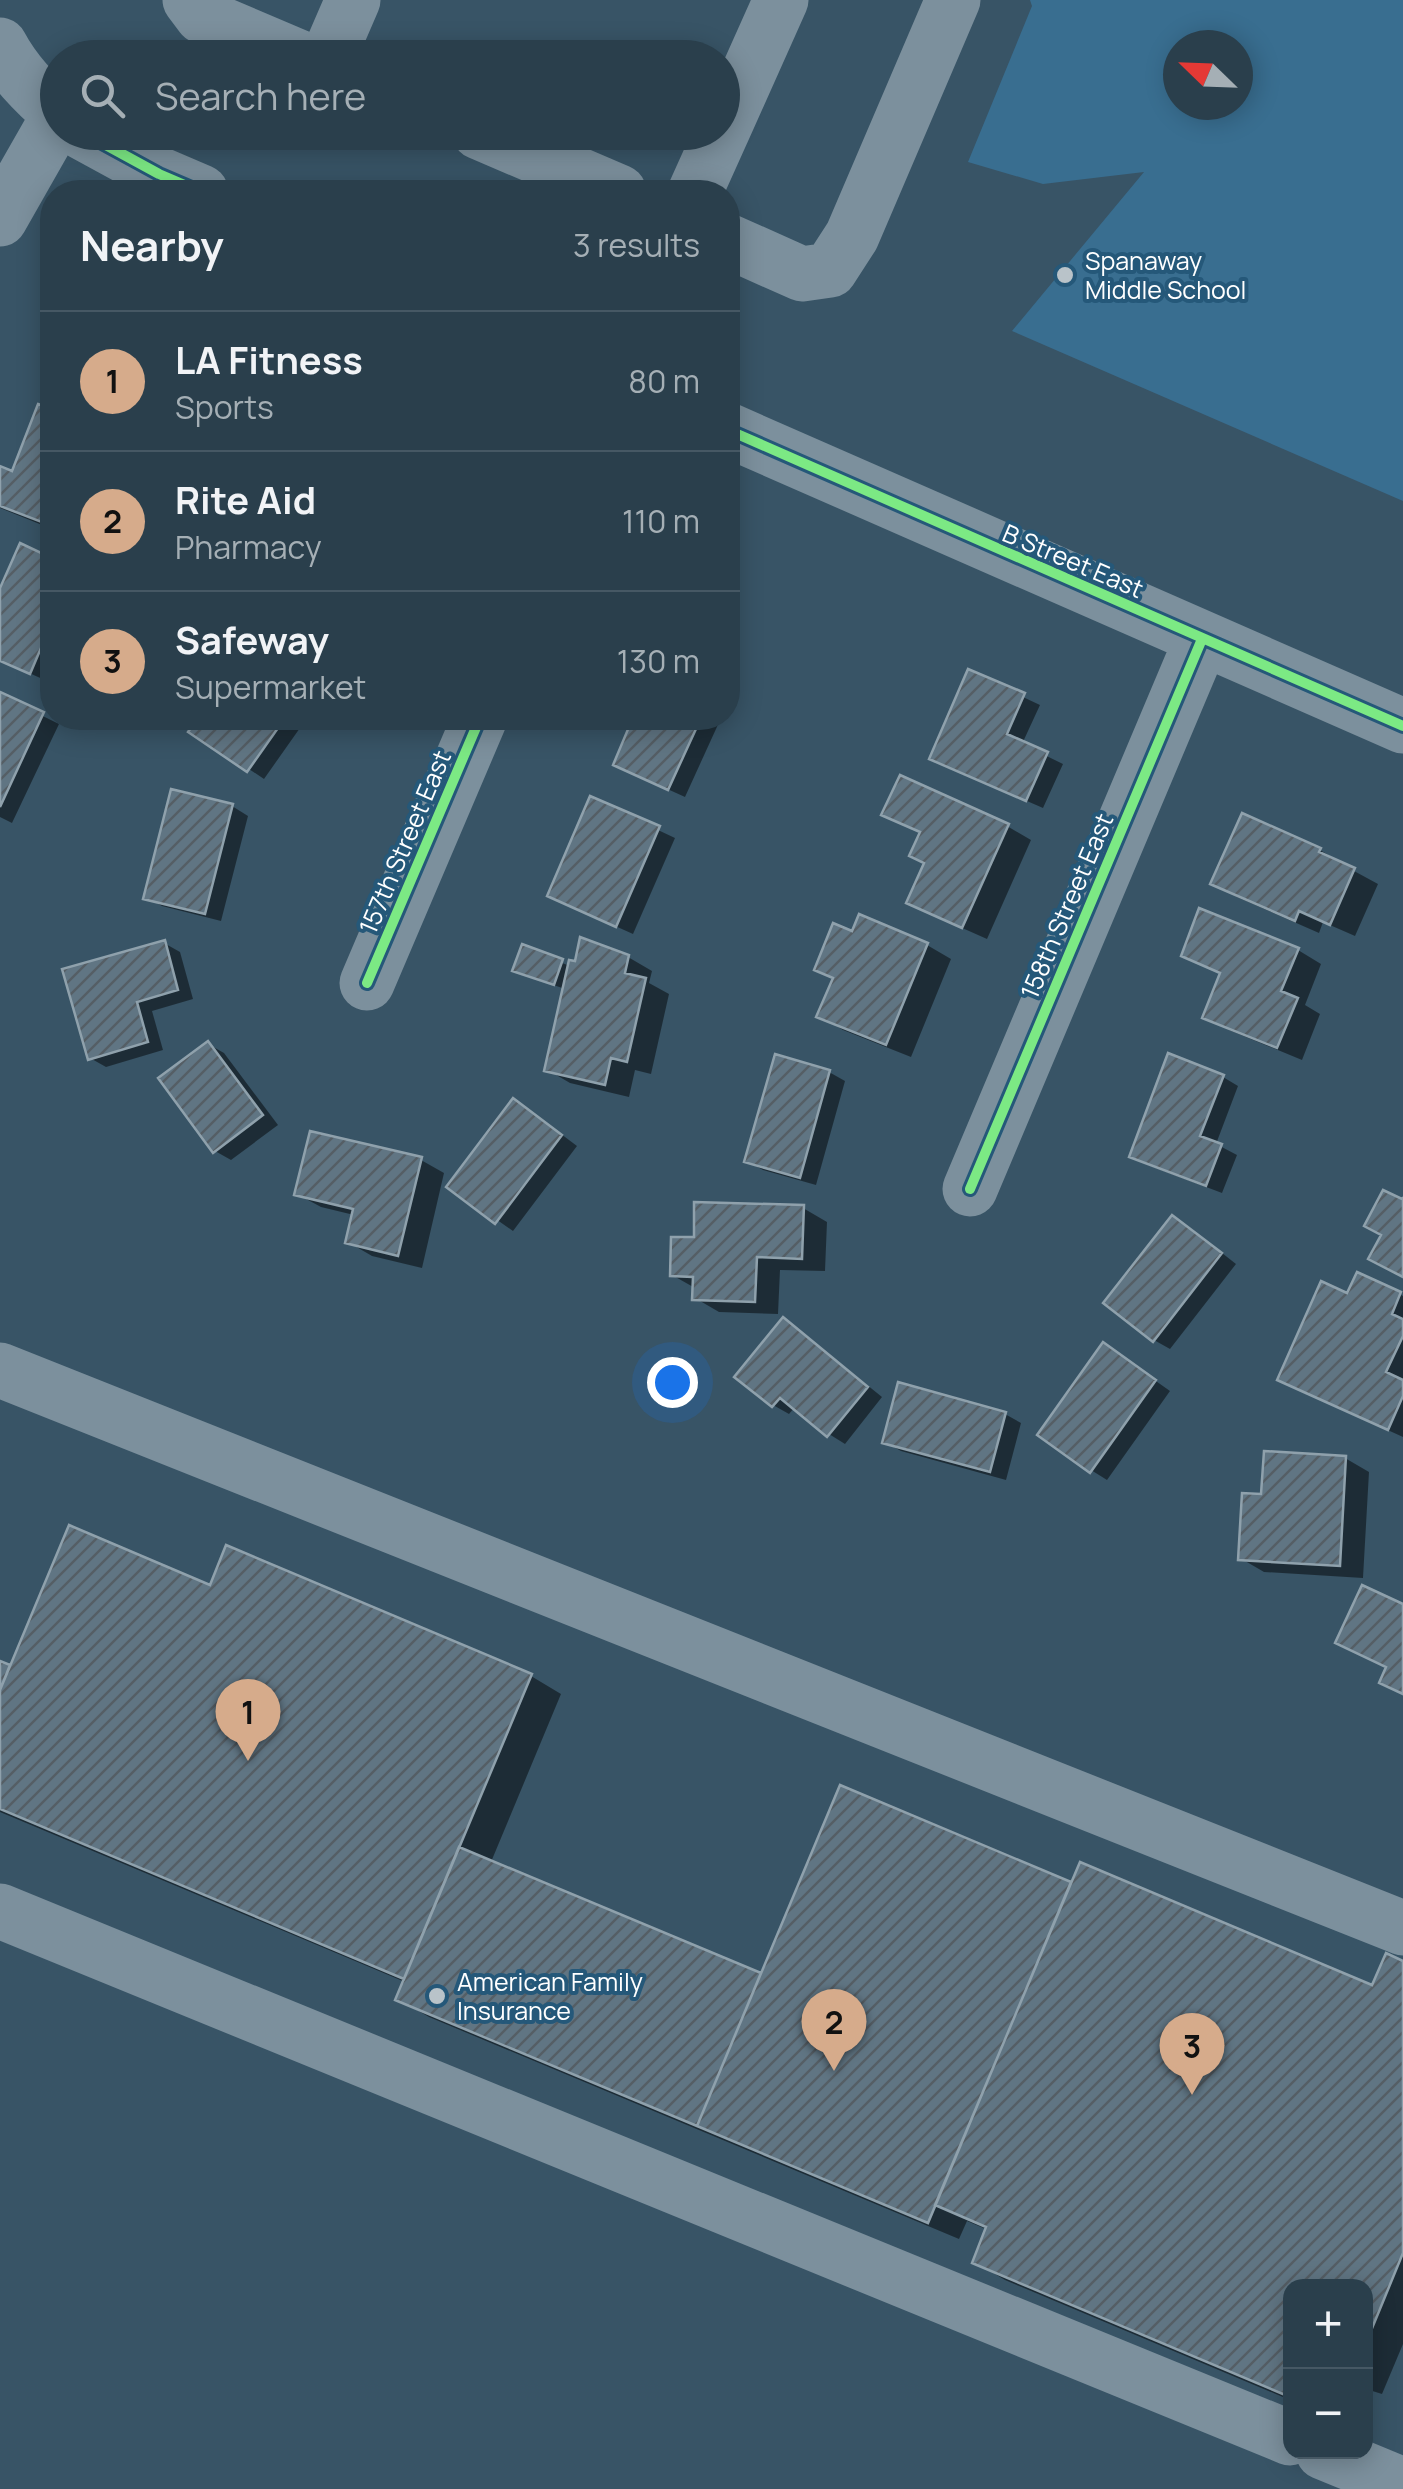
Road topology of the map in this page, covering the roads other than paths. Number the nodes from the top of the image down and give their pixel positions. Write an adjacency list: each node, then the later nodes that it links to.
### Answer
1 (354, 0): 6 (street)
2 (782, 0): 8 (street)
3 (952, 0): 18 (street)
4 (192, 24): 5 (street)
5 (244, 40)
6 (336, 40)
7 (0, 45): 9 (street)
8 (740, 92)
9 (40, 98)
10 (40, 148): 17 (street)
11 (148, 150): 14 (street)
12 (521, 150): 15 (street)
13 (714, 150): 16 (street)
14 (186, 180)
15 (590, 180)
16 (701, 180)
17 (0, 220)
18 (740, 246)
19 (740, 435): 20 (street, B Street East)
20 (1202, 638): 21 (street, B Street East); 24 (street, 158th Street East)
21 (1403, 726)
22 (475, 730): 23 (street, 157th Street East)
23 (367, 983)
24 (970, 1189)
25 (0, 1370): 27 (street)
26 (0, 1911): 28 (street)
27 (1403, 1928)
28 (1283, 2435)
29 (1339, 2459): 30 (street)
30 (1403, 2485)

